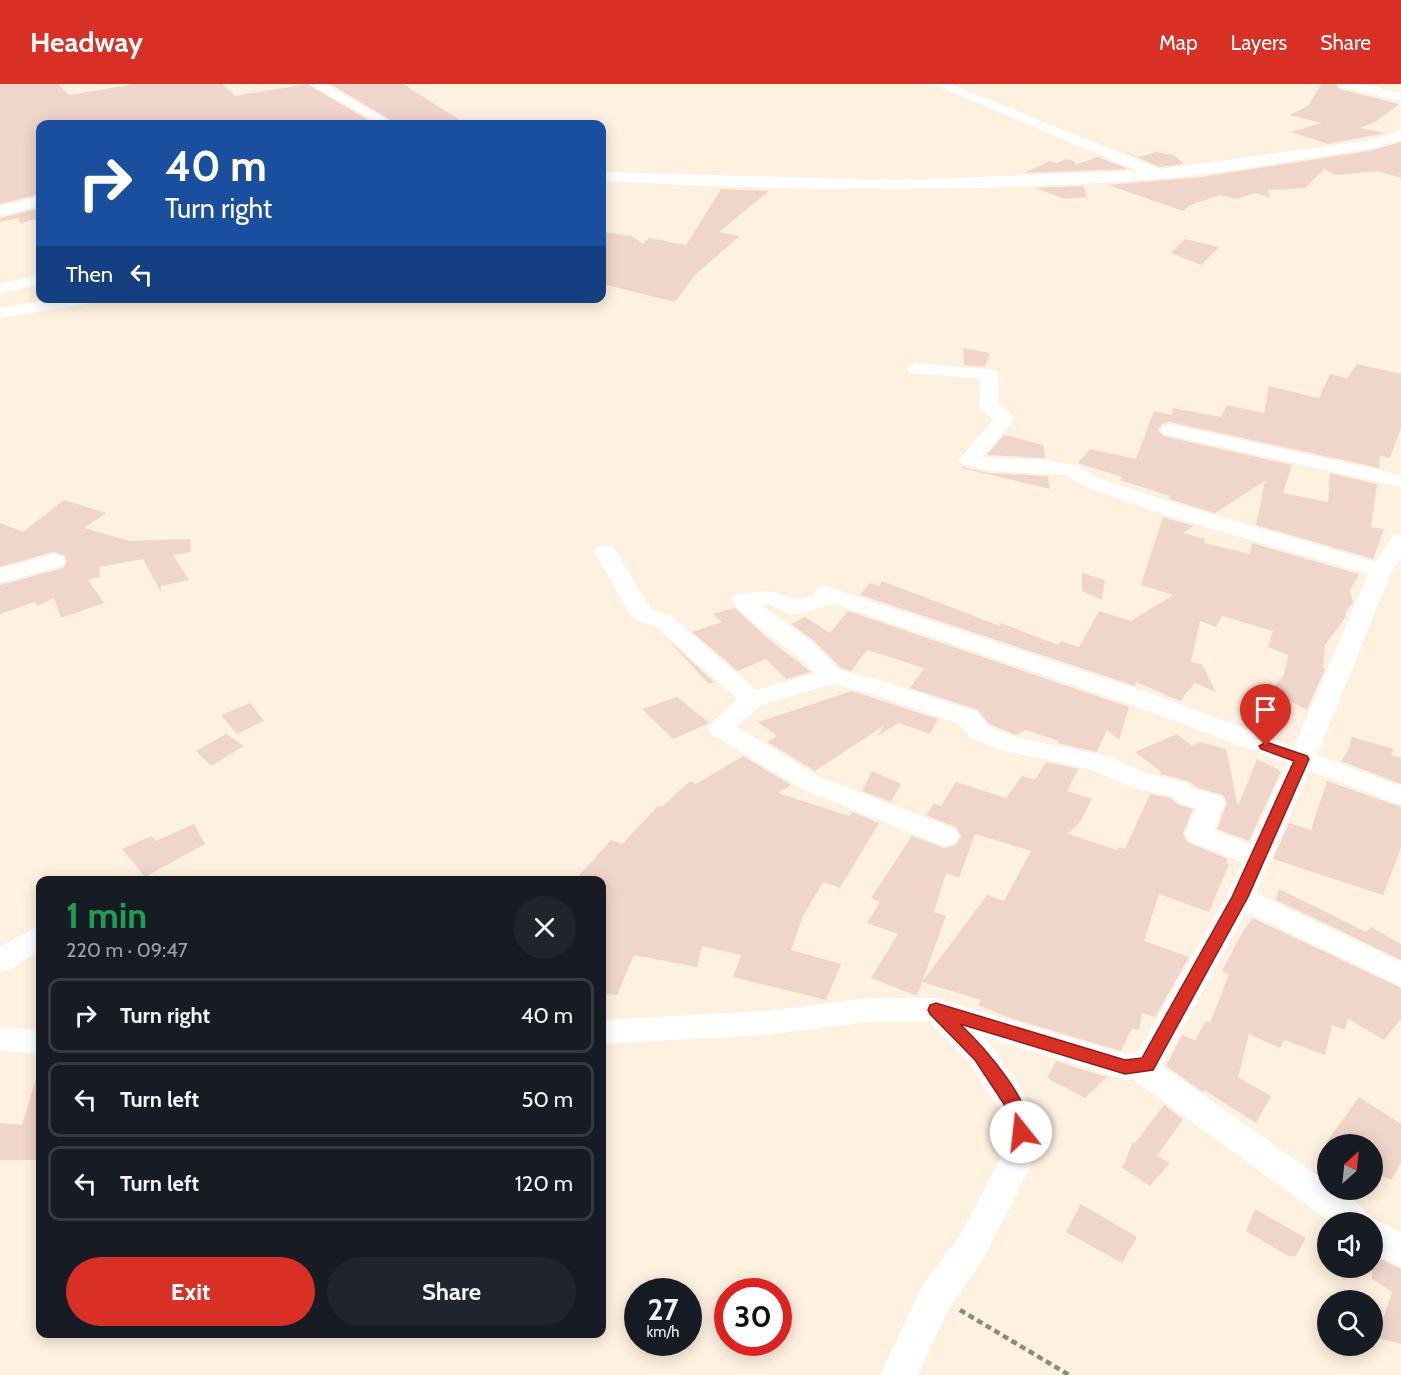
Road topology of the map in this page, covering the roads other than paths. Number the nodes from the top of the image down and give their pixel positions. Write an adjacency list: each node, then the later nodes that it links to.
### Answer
1 (316, 84): 5 (street)
2 (939, 84): 7 (street)
3 (1346, 84): 4 (street)
4 (1401, 97)
5 (381, 120)
6 (1401, 135): 7 (street)
7 (1160, 174): 8 (street)
8 (606, 177)
9 (36, 202): 10 (street)
10 (0, 211)
11 (36, 280): 12 (street)
12 (0, 289)
13 (61, 303): 14 (street)
14 (0, 313)
15 (916, 369): 21 (street)
16 (1170, 430): 17 (street)
17 (1401, 481)
18 (1401, 541): 21 (street)
19 (605, 551): 24 (street)
20 (54, 561): 22 (street)
21 (1381, 571): 25 (street)
22 (0, 576)
23 (831, 676): 24 (street); 25 (street); 28 (street)
24 (752, 699): 27 (street)
25 (1302, 759): 26 (street); 28 (street)
26 (1401, 796)
27 (945, 836)
28 (1258, 858): 29 (street)
29 (1240, 897): 32 (street); 37 (street)
30 (36, 938): 31 (street)
31 (0, 961)
32 (1401, 975)
33 (936, 1010): 34 (street); 37 (street); 41 (street)
34 (606, 1032)
35 (0, 1039): 36 (street)
36 (36, 1042)
37 (1139, 1067): 38 (street)
38 (1342, 1212)
39 (1383, 1240): 40 (street)
40 (1401, 1251)
41 (899, 1375)

